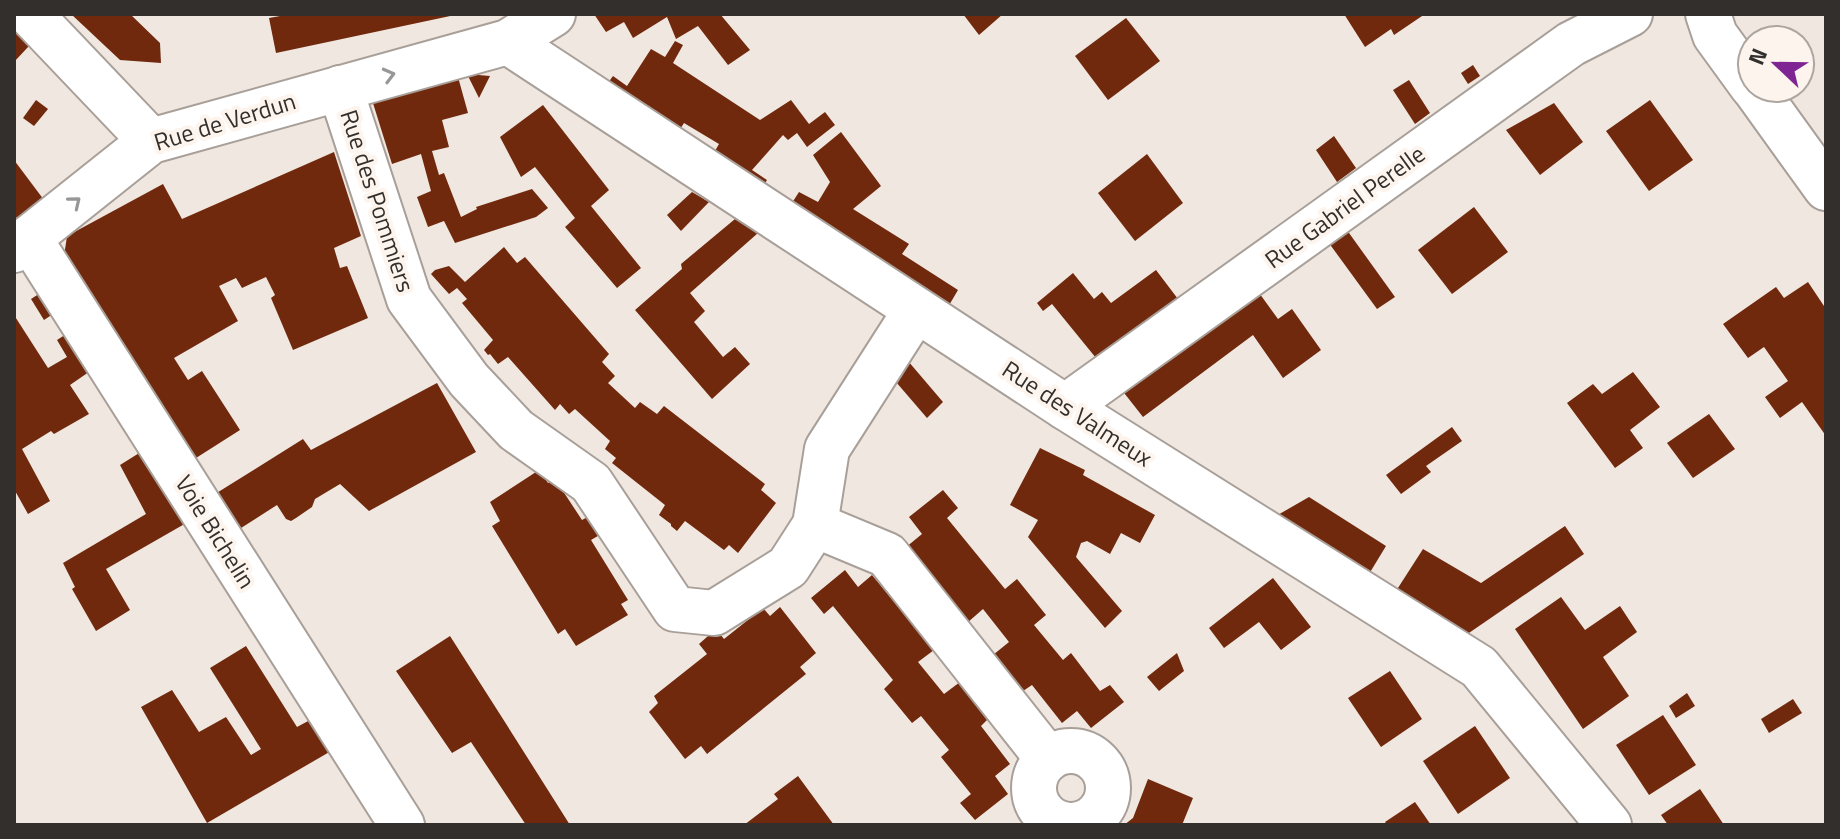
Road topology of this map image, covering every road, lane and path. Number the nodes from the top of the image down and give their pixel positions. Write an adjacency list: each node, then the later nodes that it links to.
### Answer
1 (30, 14): 9 (street)
2 (553, 14): 5 (street, Rue de Verdun)
3 (1630, 14): 13 (street, Rue Gabriel Perelle)
4 (1708, 14): 6 (street)
5 (508, 42): 7 (street, Rue de Verdun, one-way to 5); 12 (street, Rue des Valmeux)
6 (1736, 64)
7 (340, 88): 9 (street, Rue de Verdun); 14 (street, Rue des Pommiers)
8 (1765, 104): 10 (street)
9 (151, 141): 11 (street, Rue de Verdun, one-way to 9)
10 (1826, 188)
11 (21, 244): 16 (street, Voie Bichelin)
12 (916, 310): 13 (street, Rue des Valmeux); 14 (street, Rue des Pommiers)
13 (1065, 407): 17 (street, Rue des Valmeux)
14 (815, 525): 15 (street)
15 (1048, 759)
16 (402, 825)
17 (1609, 825)

